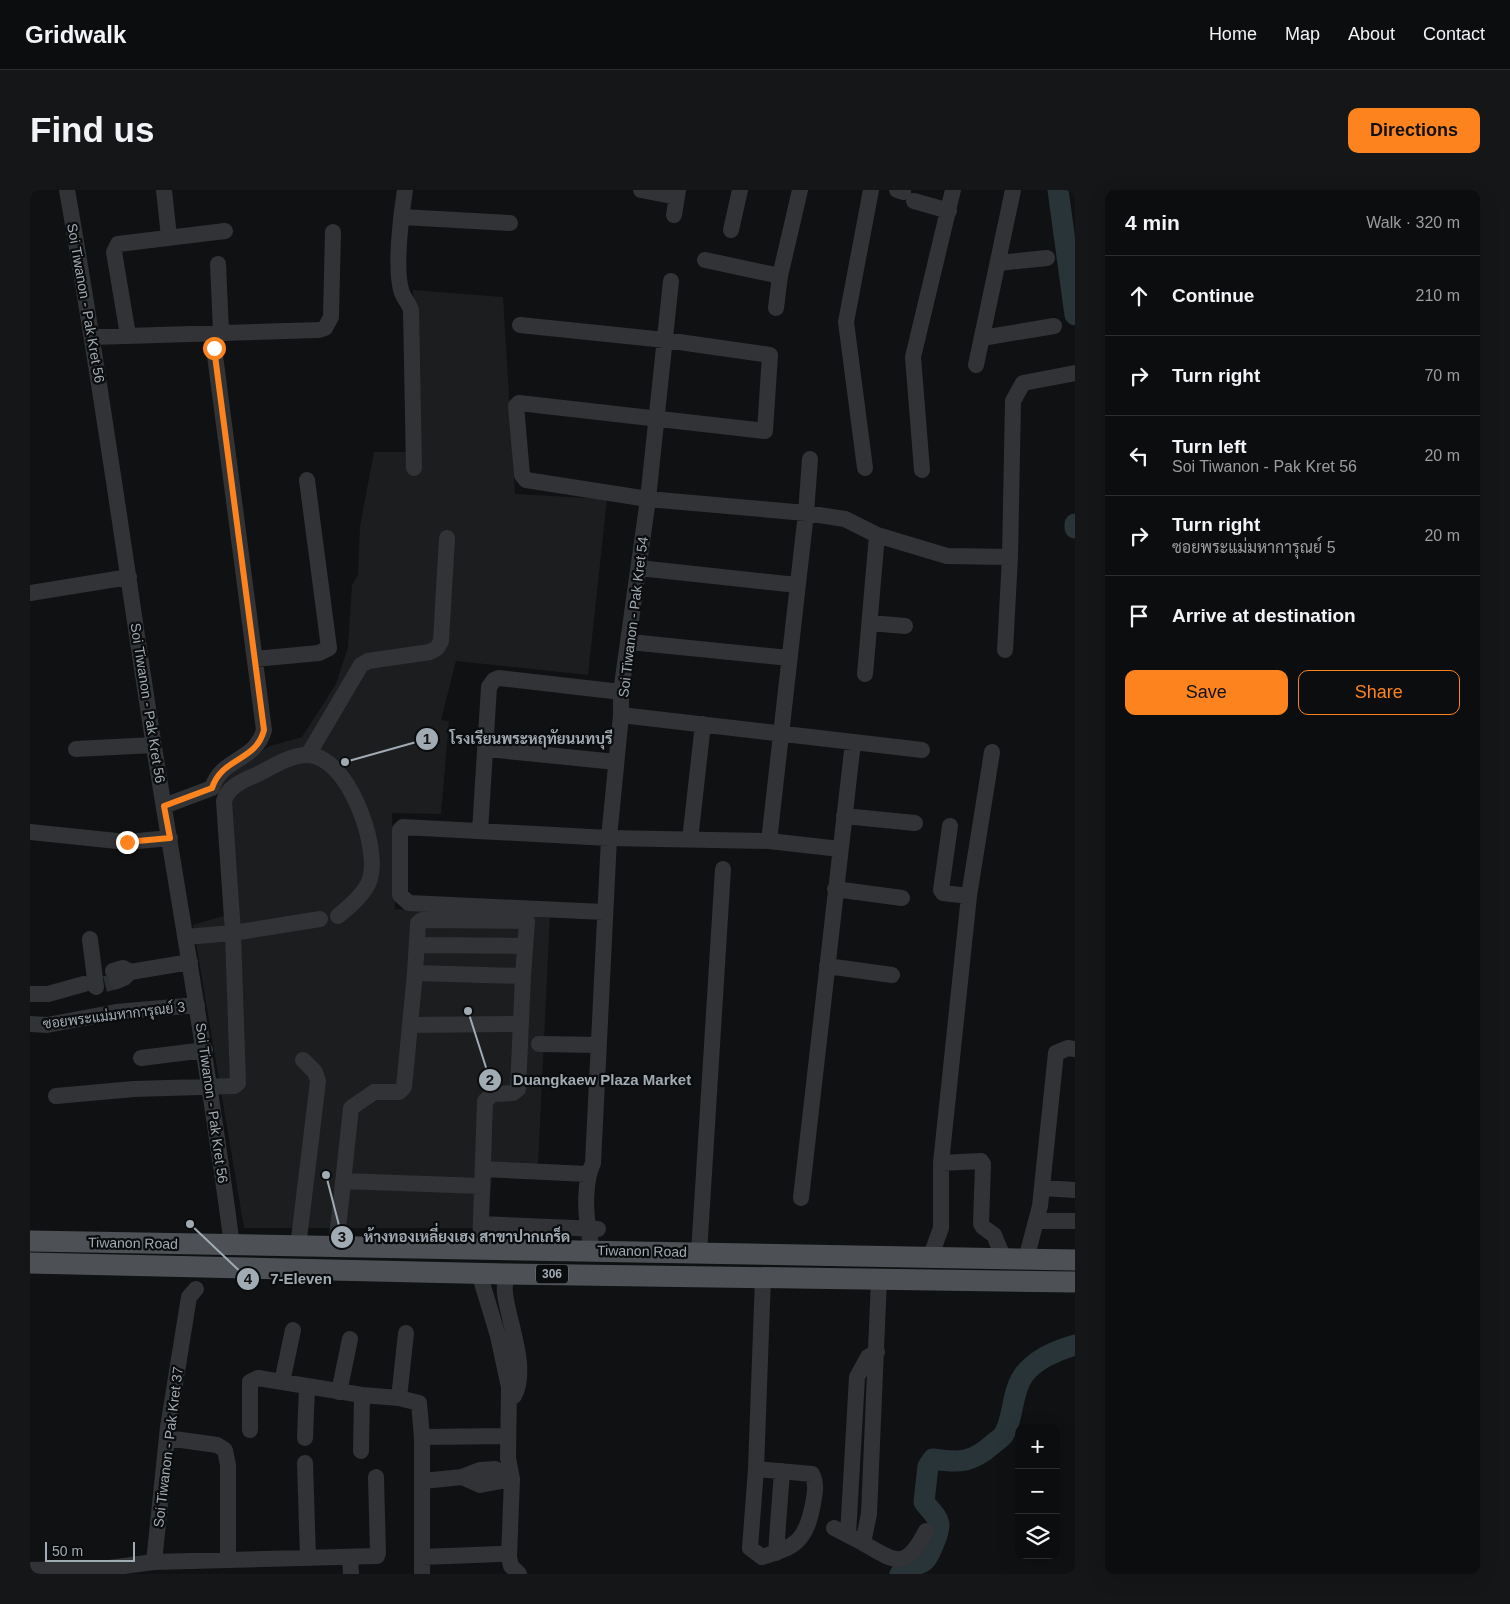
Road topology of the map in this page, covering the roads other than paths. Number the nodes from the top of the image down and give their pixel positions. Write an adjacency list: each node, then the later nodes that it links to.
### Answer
1 (67, 190): 31 (street, Soi Tiwanon - Pak Kret 56)
2 (164, 190): 19 (street)
3 (405, 190): 14 (street)
4 (641, 190): 10 (street)
5 (740, 190): 16 (street)
6 (800, 190): 24 (street)
7 (871, 190): 40 (street)
8 (953, 190): 12 (street)
9 (1013, 190): 22 (street)
10 (678, 194): 13 (street)
11 (905, 194): 12 (street)
12 (949, 211): 41 (street)
13 (674, 215)
14 (402, 218): 15 (street); 39 (street)
15 (510, 223)
16 (731, 230)
17 (225, 231): 19 (street)
18 (332, 232): 29 (street)
19 (169, 237): 30 (street)
20 (1047, 258): 22 (street)
21 (705, 260): 24 (street)
22 (998, 263): 32 (street)
23 (218, 264): 29 (street)
24 (780, 276): 26 (street)
25 (671, 281): 33 (street, Soi Tiwanon - Pak Kret 54)
26 (776, 308)
27 (520, 324): 33 (street)
28 (1054, 326): 32 (street)
29 (221, 332): 30 (street)
30 (128, 335): 31 (street)
31 (93, 337): 49 (street, Soi Tiwanon - Pak Kret 56)
32 (982, 338): 35 (street)
33 (665, 340): 37 (street, Soi Tiwanon - Pak Kret 54); 37 (street)
34 (214, 348): 57 (street)
35 (976, 365)
36 (1074, 373): 47 (street)
37 (658, 419): 43 (street, Soi Tiwanon - Pak Kret 54); 43 (street)
38 (810, 459): 44 (street)
39 (414, 468)
40 (865, 468)
41 (922, 470)
42 (307, 480): 57 (street)
43 (648, 499): 44 (street); 48 (street, Soi Tiwanon - Pak Kret 54)
44 (806, 513): 45 (street); 50 (street)
45 (877, 535): 47 (street); 52 (street)
46 (447, 538): 69 (street)
47 (1010, 557): 55 (street)
48 (639, 568): 50 (street); 54 (street, Soi Tiwanon - Pak Kret 54)
49 (129, 577): 51 (street); 64 (street, Soi Tiwanon - Pak Kret 56)
50 (797, 585): 56 (street)
51 (30, 593)
52 (870, 623): 53 (street); 58 (street)
53 (905, 626)
54 (630, 642): 56 (street); 59 (street, Soi Tiwanon - Pak Kret 54)
55 (1005, 650)
56 (789, 658): 62 (street)
57 (254, 659): 71 (street)
58 (865, 674)
59 (621, 692): 60 (street, Soi Tiwanon - Pak Kret 54); 66 (street)
60 (622, 715): 61 (street); 70 (street, Soi Tiwanon - Pak Kret 54)
61 (703, 724): 62 (street); 79 (street)
62 (781, 733): 63 (street); 80 (street)
63 (853, 742): 67 (street); 72 (street)
64 (154, 745): 65 (street); 71 (street, Soi Tiwanon - Pak Kret 56)
65 (76, 749)
66 (487, 749): 70 (street); 75 (street)
67 (922, 750)
68 (992, 752): 84 (street)
69 (308, 755): 87 (street); 89 (street)
70 (616, 762): 78 (street, Soi Tiwanon - Pak Kret 54)
71 (164, 806): 77 (street, Soi Tiwanon - Pak Kret 56)
72 (844, 816): 73 (street); 81 (street)
73 (915, 823)
74 (950, 826): 84 (street)
75 (480, 831): 78 (street); 86 (street)
76 (30, 832): 77 (street)
77 (170, 838): 90 (street, Soi Tiwanon - Pak Kret 56)
78 (609, 838): 79 (street); 86 (street, Soi Tiwanon - Pak Kret 54)
79 (690, 840): 80 (street)
80 (769, 841): 81 (street)
81 (840, 849): 83 (street)
82 (723, 869): 130 (street)
83 (835, 889): 85 (street); 95 (street)
84 (969, 896): 113 (street)
85 (902, 898)
86 (604, 912): 106 (street, Soi Tiwanon - Pak Kret 54)
87 (338, 916)
88 (320, 919): 89 (street)
89 (233, 933): 90 (street); 111 (street)
90 (186, 937): 94 (street, Soi Tiwanon - Pak Kret 56)
91 (90, 939): 99 (street)
92 (417, 945): 93 (street); 93 (street); 96 (street)
93 (525, 946): 98 (street)
94 (190, 962): 99 (street); 101 (street, Soi Tiwanon - Pak Kret 56)
95 (827, 966): 97 (street); 120 (street)
96 (415, 973): 98 (street); 104 (street)
97 (892, 975)
98 (523, 976): 103 (street)
99 (105, 979): 100 (street)
100 (30, 994)
101 (197, 1005): 102 (street, ซอยพระแม่มหาการุณย์ 3); 108 (street, Soi Tiwanon - Pak Kret 56)
102 (30, 1024)
103 (521, 1024): 104 (street); 114 (street)
104 (410, 1025): 116 (street)
105 (539, 1044): 106 (street)
106 (599, 1045): 115 (street, Soi Tiwanon - Pak Kret 54)
107 (1075, 1049): 118 (street)
108 (205, 1050): 109 (street); 111 (street, Soi Tiwanon - Pak Kret 56)
109 (141, 1058)
110 (303, 1060): 127 (street)
111 (211, 1087): 112 (street); 126 (street, Soi Tiwanon - Pak Kret 56)
112 (56, 1096)
113 (941, 1163): 132 (street); 133 (street)
114 (483, 1169): 115 (street); 117 (street)
115 (591, 1169): 124 (street, Soi Tiwanon - Pak Kret 54)
116 (343, 1181): 117 (street); 128 (street)
117 (482, 1186): 123 (street)
118 (1042, 1188): 119 (street); 121 (street)
119 (1075, 1190)
120 (801, 1198)
121 (1037, 1221): 122 (street); 134 (street)
122 (1075, 1222)
123 (481, 1224): 124 (street); 129 (street)
124 (592, 1237): 129 (main road, Tiwanon Road / 306); 130 (main road, Tiwanon Road / 306)
125 (30, 1241): 126 (main road, Tiwanon Road / 306)
126 (232, 1246): 127 (main road, Tiwanon Road / 306)
127 (298, 1247): 128 (main road, Tiwanon Road / 306)
128 (336, 1247): 129 (main road, Tiwanon Road / 306)
129 (480, 1250)
130 (699, 1253): 131 (main road, Tiwanon Road / 306)
131 (765, 1254): 132 (main road, Tiwanon Road / 306); 140 (main road)
132 (930, 1258): 133 (main road, Tiwanon Road / 306)
133 (1004, 1259): 134 (main road, Tiwanon Road / 306)
134 (1026, 1259): 135 (main road, Tiwanon Road / 306)
135 (1075, 1260)
136 (30, 1263): 137 (main road, Tiwanon Road / 306)
137 (198, 1267): 138 (main road, Tiwanon Road / 306); 156 (street, Soi Tiwanon - Pak Kret 37)
138 (479, 1273): 139 (main road, Tiwanon Road / 306); 152 (street)
139 (506, 1274): 140 (main road, Tiwanon Road / 306); 152 (street)
140 (764, 1277): 141 (main road, Tiwanon Road / 306); 160 (street)
141 (879, 1279): 142 (main road, Tiwanon Road / 306); 146 (street)
142 (1075, 1282)
143 (293, 1330): 147 (street)
144 (406, 1333): 151 (street)
145 (350, 1339): 149 (street)
146 (877, 1352): 166 (street); 166 (street)
147 (282, 1382): 148 (street); 153 (street)
148 (307, 1387): 149 (street); 157 (street)
149 (339, 1392): 150 (street)
150 (362, 1395): 151 (street); 158 (street)
151 (399, 1398): 155 (street)
152 (509, 1407): 154 (street)
153 (250, 1430)
154 (508, 1436): 155 (street); 163 (street)
155 (422, 1437): 164 (street)
156 (167, 1438): 173 (street); 174 (street, Soi Tiwanon - Pak Kret 37)
157 (305, 1438)
158 (361, 1451)
159 (305, 1464): 171 (street)
160 (756, 1469): 161 (street); 167 (street)
161 (782, 1472): 167 (street); 167 (street)
162 (376, 1477): 169 (street)
163 (512, 1479): 164 (street); 181 (street)
164 (423, 1481): 170 (street)
165 (926, 1531): 166 (street)
166 (863, 1543)
167 (776, 1553)
168 (500, 1554): 170 (street)
169 (350, 1557): 171 (street); 179 (street)
170 (422, 1557): 180 (street)
171 (308, 1558): 175 (street)
172 (30, 1560): 178 (street)
173 (228, 1560): 175 (street); 176 (street)
174 (154, 1562): 176 (street); 177 (street)
175 (278, 1566)
176 (205, 1567)
177 (109, 1571): 178 (street)
178 (31, 1572)
179 (351, 1574)
180 (422, 1574)
181 (520, 1574)

